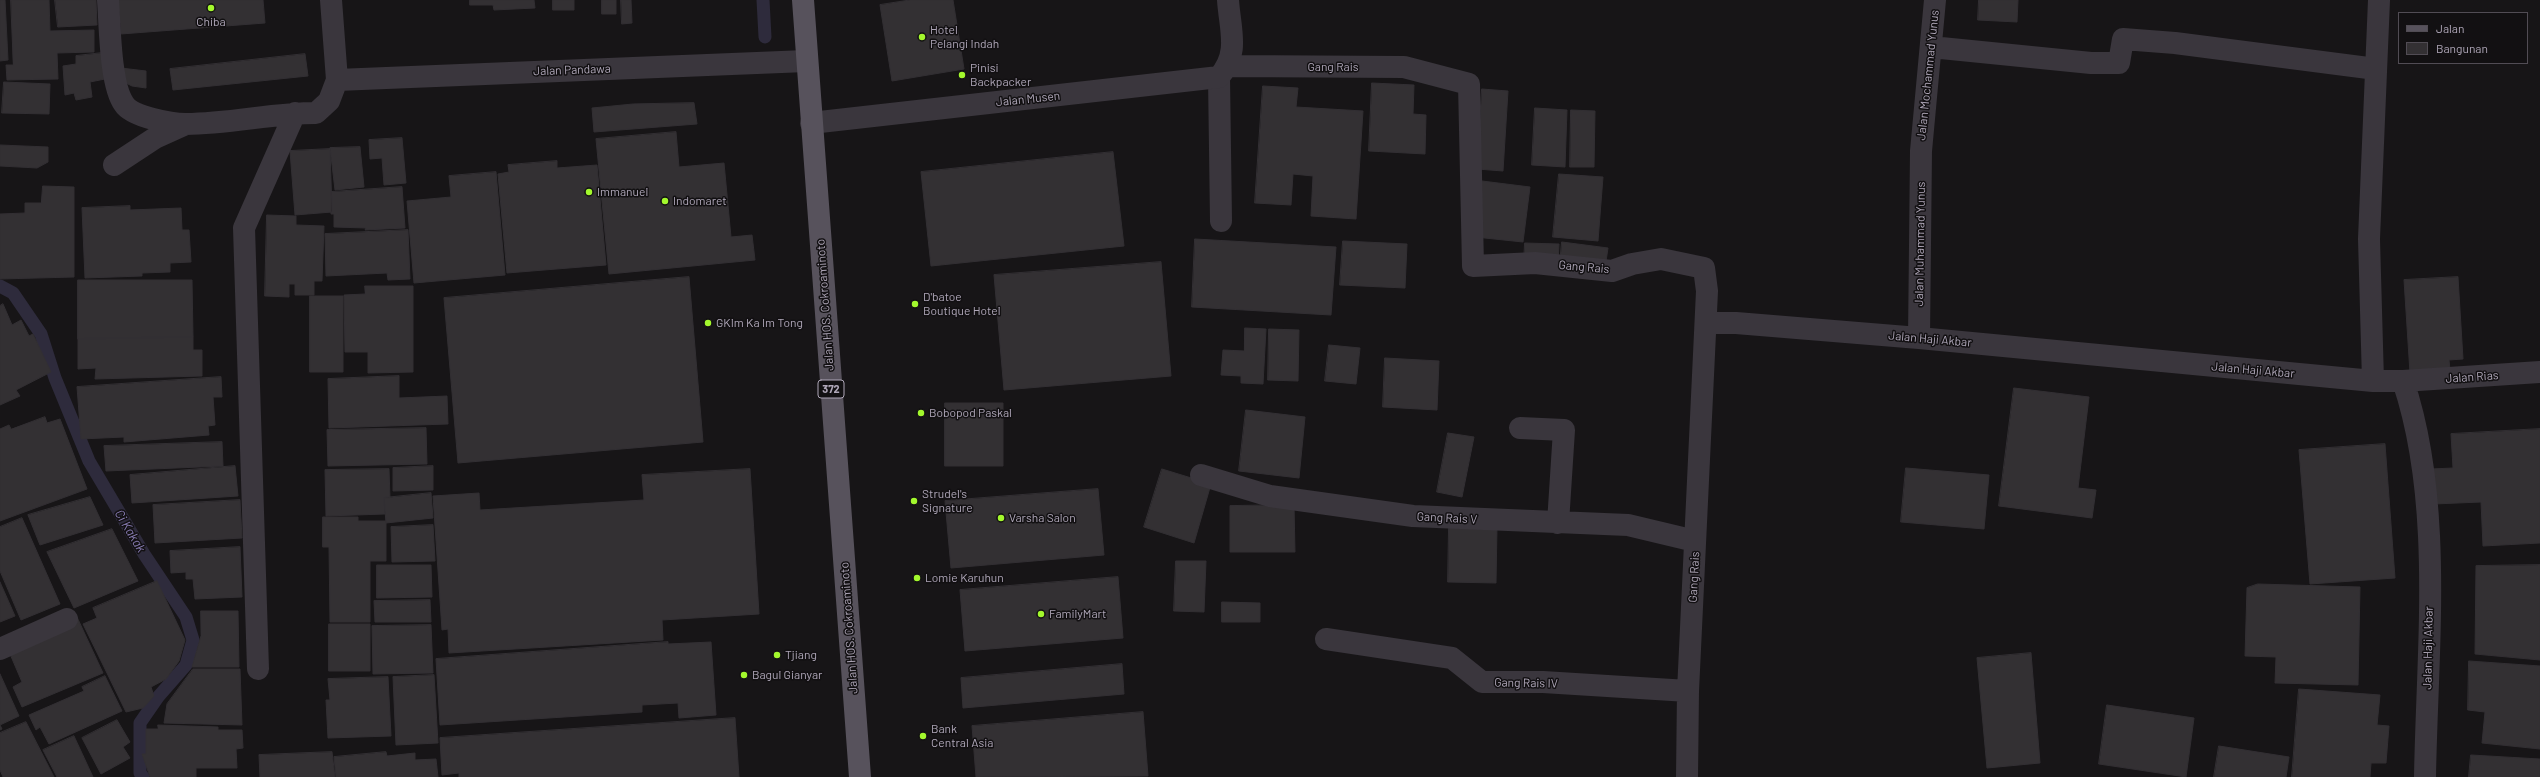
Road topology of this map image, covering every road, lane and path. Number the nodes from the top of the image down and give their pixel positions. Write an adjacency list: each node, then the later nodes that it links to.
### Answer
1 (108, 0): 14 (street)
2 (331, 0): 11 (street)
3 (802, 0): 8 (main road, Jalan HOS. Cokroaminoto / 372)
4 (1228, 0): 9 (street)
5 (1935, 0): 7 (street, Jalan Mochammad Yunus)
6 (2379, 0): 10 (street)
7 (1930, 47): 10 (street); 15 (street, Jalan Mochammad Yunus)
8 (806, 61): 11 (street, Jalan Pandawa); 13 (main road, Jalan HOS. Cokroaminoto / 372)
9 (1226, 66): 13 (street, Jalan Musen); 17 (street); 18 (street, Gang Rais)
10 (2376, 69): 21 (street)
11 (337, 80): 12 (street)
12 (295, 113): 14 (street); 30 (street)
13 (811, 123): 32 (main road, Jalan HOS. Cokroaminoto / 372)
14 (186, 124): 16 (street)
15 (1921, 151): 19 (street, Jalan Muhammad Yunus)
16 (114, 165)
17 (1221, 221)
18 (1706, 323): 19 (street, Jalan Haji Akbar); 26 (street, Gang Rais)
19 (1919, 338): 21 (street, Jalan Haji Akbar)
20 (2540, 372): 22 (street, Jalan Rias)
21 (2373, 381): 22 (street, Jalan Haji Akbar)
22 (2403, 381): 34 (street, Jalan Haji Akbar)
23 (1520, 428): 25 (street)
24 (1201, 476): 25 (street, Gang Rais V)
25 (1558, 523): 26 (street, Gang Rais V)
26 (1695, 541): 31 (street, Gang Rais)
27 (67, 620): 29 (street)
28 (1326, 639): 31 (street, Gang Rais IV)
29 (0, 648)
30 (258, 669)
31 (1688, 692): 33 (street, Gang Rais)
32 (860, 777)
33 (1687, 777)
34 (2424, 777)

